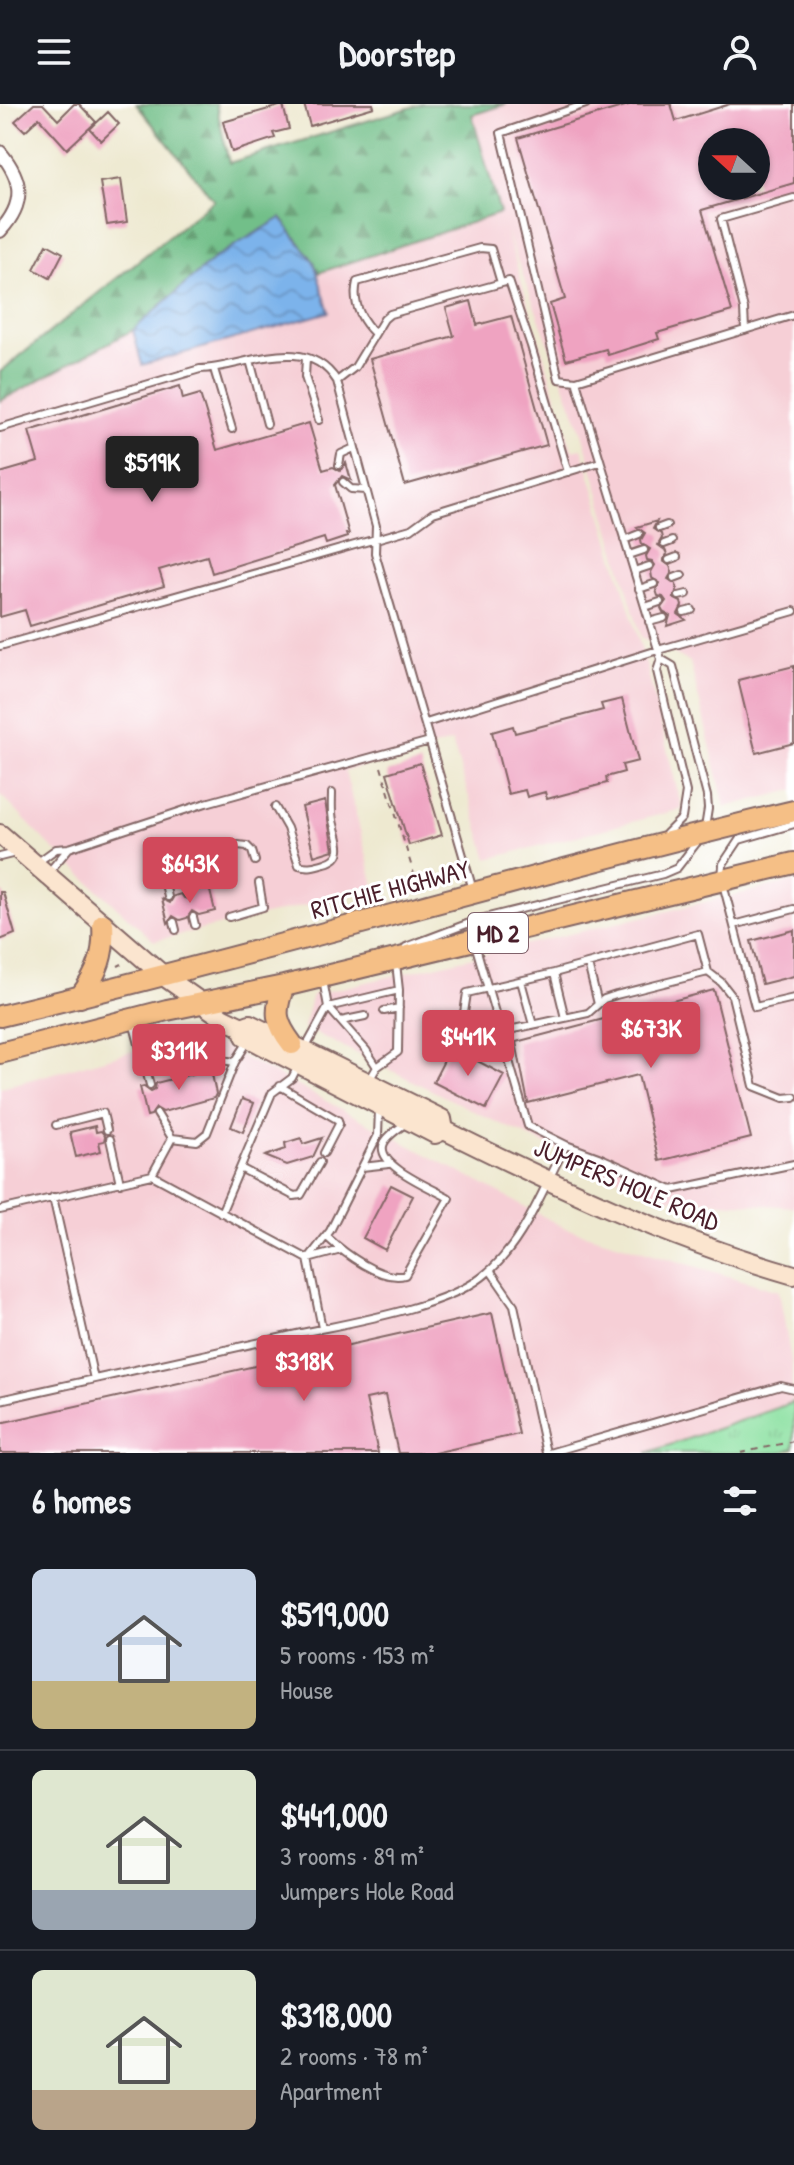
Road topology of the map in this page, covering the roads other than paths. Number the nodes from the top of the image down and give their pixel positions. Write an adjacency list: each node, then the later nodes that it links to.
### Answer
1 (586, 104): 13 (lane)
2 (0, 152): 4 (street)
3 (794, 198): 7 (lane)
4 (0, 231)
5 (501, 283): 8 (lane); 8 (lane); 21 (lane)
6 (794, 315): 7 (lane)
7 (745, 330): 13 (lane)
8 (375, 334): 12 (lane)
9 (306, 358): 10 (lane); 12 (lane); 14 (lane)
10 (250, 360): 11 (lane); 15 (lane)
11 (214, 369): 16 (lane); 17 (lane)
12 (337, 381): 18 (lane)
13 (576, 381): 19 (lane)
14 (319, 420)
15 (267, 424)
16 (0, 428)
17 (232, 429)
18 (354, 448): 20 (lane); 23 (lane)
19 (600, 462): 21 (lane); 28 (lane)
20 (339, 465)
21 (568, 472): 27 (lane)
22 (343, 482): 23 (lane)
23 (366, 490): 27 (lane)
24 (667, 525): 25 (lane)
25 (659, 528)
26 (639, 534): 28 (lane)
27 (376, 538): 46 (lane); 49 (lane)
28 (624, 540): 32 (lane)
29 (672, 541): 30 (lane)
30 (664, 544)
31 (644, 550): 32 (lane)
32 (629, 555): 36 (lane)
33 (677, 557): 34 (lane)
34 (669, 560)
35 (649, 566): 36 (lane)
36 (634, 571): 40 (lane)
37 (682, 575): 38 (lane)
38 (674, 578)
39 (654, 584): 40 (lane)
40 (639, 589): 42 (lane)
41 (660, 602): 42 (lane)
42 (645, 607): 45 (lane)
43 (794, 611): 47 (lane)
44 (664, 618): 45 (lane)
45 (649, 622): 47 (lane)
46 (0, 646)
47 (658, 650): 48 (lane); 49 (lane)
48 (661, 659): 55 (lane); 60 (lane)
49 (426, 723): 50 (lane)
50 (430, 741): 57 (lane); 70 (lane)
51 (332, 793): 52 (lane)
52 (275, 807)
53 (794, 811): 55 (main road, RITCHIE HIGHWAY / MD 2)
54 (794, 824): 65 (lane)
55 (704, 832): 60 (main road, RITCHIE HIGHWAY / MD 2); 83 (lane)
56 (0, 834): 58 (main road, JUMPERS HOLE ROAD)
57 (69, 848): 64 (lane); 64 (lane)
58 (19, 852): 61 (lane); 64 (main road, JUMPERS HOLE ROAD)
59 (221, 852): 62 (lane)
60 (626, 853): 70 (main road, RITCHIE HIGHWAY / MD 2)
61 (0, 857)
62 (255, 861)
63 (794, 863): 65 (main road, MD 2)
64 (40, 870): 76 (main road, JUMPERS HOLE ROAD)
65 (722, 880): 78 (lane); 80 (main road, MD 2)
66 (259, 883): 74 (lane)
67 (185, 884): 69 (lane)
68 (166, 888): 71 (lane)
69 (187, 893)
70 (474, 893): 87 (main road, RITCHIE HIGHWAY / MD 2)
71 (168, 897)
72 (794, 909): 78 (lane)
73 (193, 917): 77 (lane)
74 (229, 917)
75 (174, 922): 79 (lane)
76 (103, 924): 87 (main road, JUMPERS HOLE ROAD); 92 (main road)
77 (195, 925)
78 (734, 925): 93 (lane)
79 (176, 930)
80 (474, 939): 81 (main road, MD 2); 90 (lane)
81 (395, 957): 83 (main road, MD 2); 91 (lane)
82 (588, 964): 84 (lane); 85 (lane); 95 (lane)
83 (355, 967): 86 (main road, MD 2)
84 (708, 972): 95 (lane); 119 (lane)
85 (554, 973): 88 (lane); 101 (lane)
86 (322, 976): 89 (main road, MD 2); 96 (lane)
87 (165, 977): 92 (main road, RITCHIE HIGHWAY / MD 2); 94 (main road, JUMPERS HOLE ROAD)
88 (521, 981): 90 (lane); 104 (lane)
89 (284, 986): 94 (main road, MD 2); 113 (main road)
90 (488, 989): 105 (lane); 111 (lane)
91 (399, 990): 96 (lane); 97 (lane)
92 (80, 997): 99 (main road, RITCHIE HIGHWAY / MD 2)
93 (794, 998)
94 (202, 1002): 102 (main road, MD 2); 106 (main road, JUMPERS HOLE ROAD)
95 (598, 1004): 101 (lane)
96 (328, 1007): 103 (lane); 113 (lane)
97 (399, 1008): 98 (lane); 107 (lane)
98 (384, 1011)
99 (0, 1016)
100 (365, 1016): 103 (lane)
101 (565, 1018): 104 (lane)
102 (132, 1019): 112 (main road, MD 2); 115 (lane)
103 (341, 1021): 110 (lane)
104 (533, 1025): 105 (lane)
105 (499, 1032): 111 (lane)
106 (246, 1033): 113 (main road, JUMPERS HOLE ROAD); 114 (lane)
107 (398, 1033): 108 (lane); 116 (lane)
108 (389, 1035)
109 (371, 1039): 110 (lane)
110 (359, 1041): 116 (lane)
111 (505, 1052): 128 (lane)
112 (0, 1053)
113 (298, 1053): 116 (main road, JUMPERS HOLE ROAD); 118 (lane); 120 (main road, JUMPERS HOLE ROAD)
114 (235, 1062): 115 (lane); 126 (lane)
115 (145, 1065): 117 (lane)
116 (373, 1075): 125 (main road, JUMPERS HOLE ROAD)
117 (150, 1085)
118 (280, 1086): 129 (lane); 134 (lane)
119 (794, 1097)
120 (379, 1106): 122 (main road, JUMPERS HOLE ROAD); 133 (lane)
121 (157, 1114): 126 (lane)
122 (408, 1121): 125 (main road, JUMPERS HOLE ROAD); 131 (lane)
123 (56, 1125): 124 (lane)
124 (107, 1130)
125 (444, 1130): 136 (main road, JUMPERS HOLE ROAD)
126 (172, 1138): 135 (lane)
127 (110, 1139): 137 (lane)
128 (566, 1145): 132 (lane); 136 (lane)
129 (324, 1153)
130 (320, 1162): 134 (lane)
131 (389, 1164): 133 (lane); 142 (lane)
132 (794, 1164)
133 (362, 1167): 141 (lane)
134 (242, 1169): 140 (lane)
135 (152, 1175): 137 (lane); 140 (lane)
136 (547, 1181): 144 (lane); 145 (main road, JUMPERS HOLE ROAD)
137 (120, 1183): 138 (lane)
138 (53, 1197): 139 (lane); 147 (lane)
139 (0, 1210)
140 (221, 1213): 143 (lane)
141 (327, 1237): 142 (lane); 143 (lane)
142 (341, 1250): 143 (lane)
143 (308, 1259): 146 (lane)
144 (490, 1270): 146 (lane); 150 (lane)
145 (794, 1275)
146 (322, 1328): 147 (lane)
147 (94, 1379): 149 (lane)
148 (794, 1389): 150 (lane)
149 (0, 1400)
150 (548, 1453)

